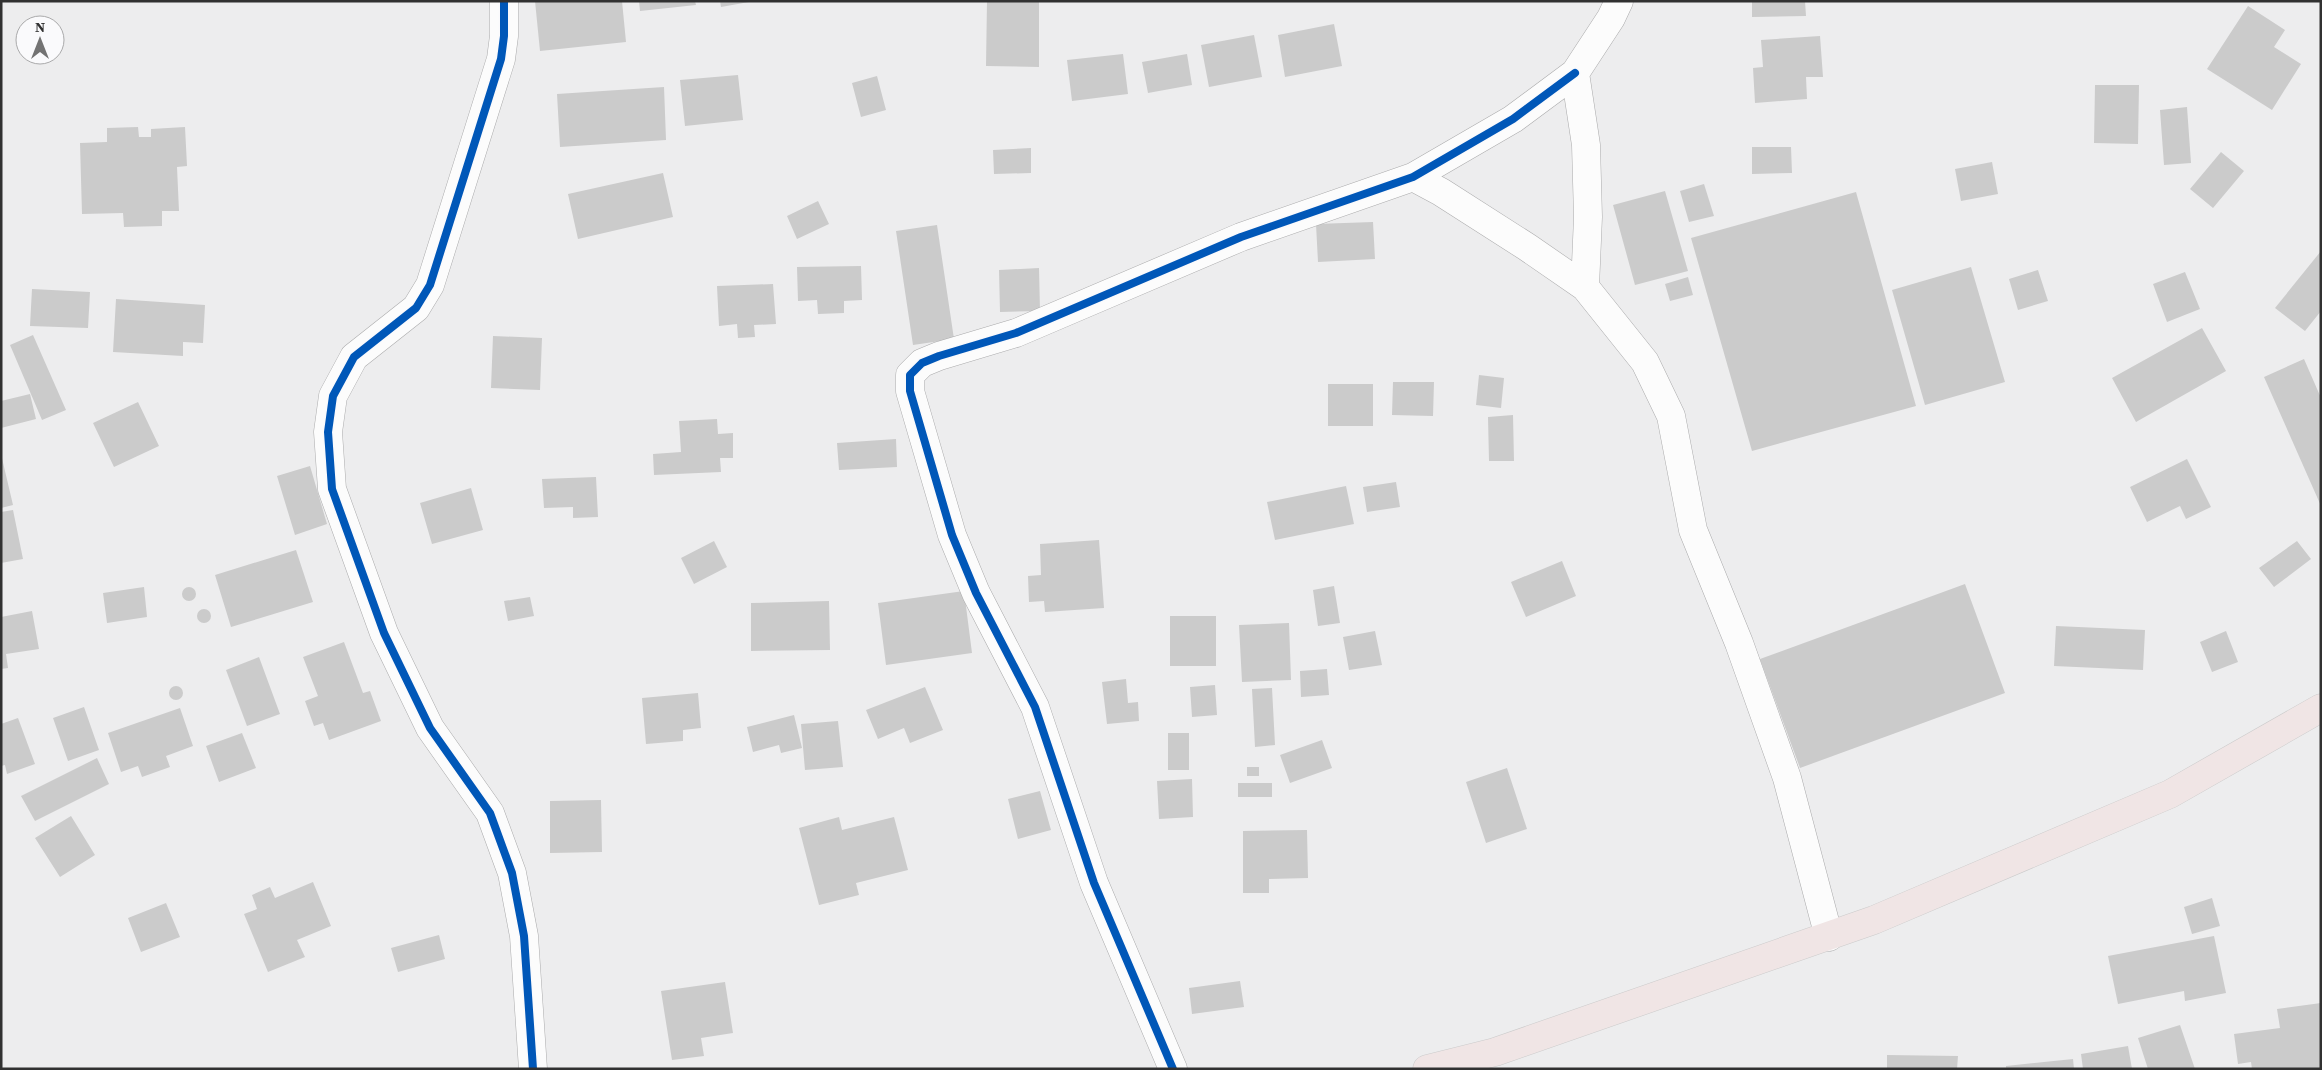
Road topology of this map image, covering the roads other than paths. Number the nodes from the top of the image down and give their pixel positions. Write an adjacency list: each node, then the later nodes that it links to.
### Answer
1 (504, 1): 9 (street)
2 (1618, 1): 3 (street)
3 (1575, 73): 4 (street); 5 (street)
4 (1413, 177): 5 (street); 10 (street)
5 (1584, 287): 7 (street)
6 (2321, 708): 7 (highway)
7 (1829, 937): 8 (highway)
8 (1494, 1060): 11 (highway)
9 (532, 1069)
10 (1173, 1069)
11 (1427, 1069)

